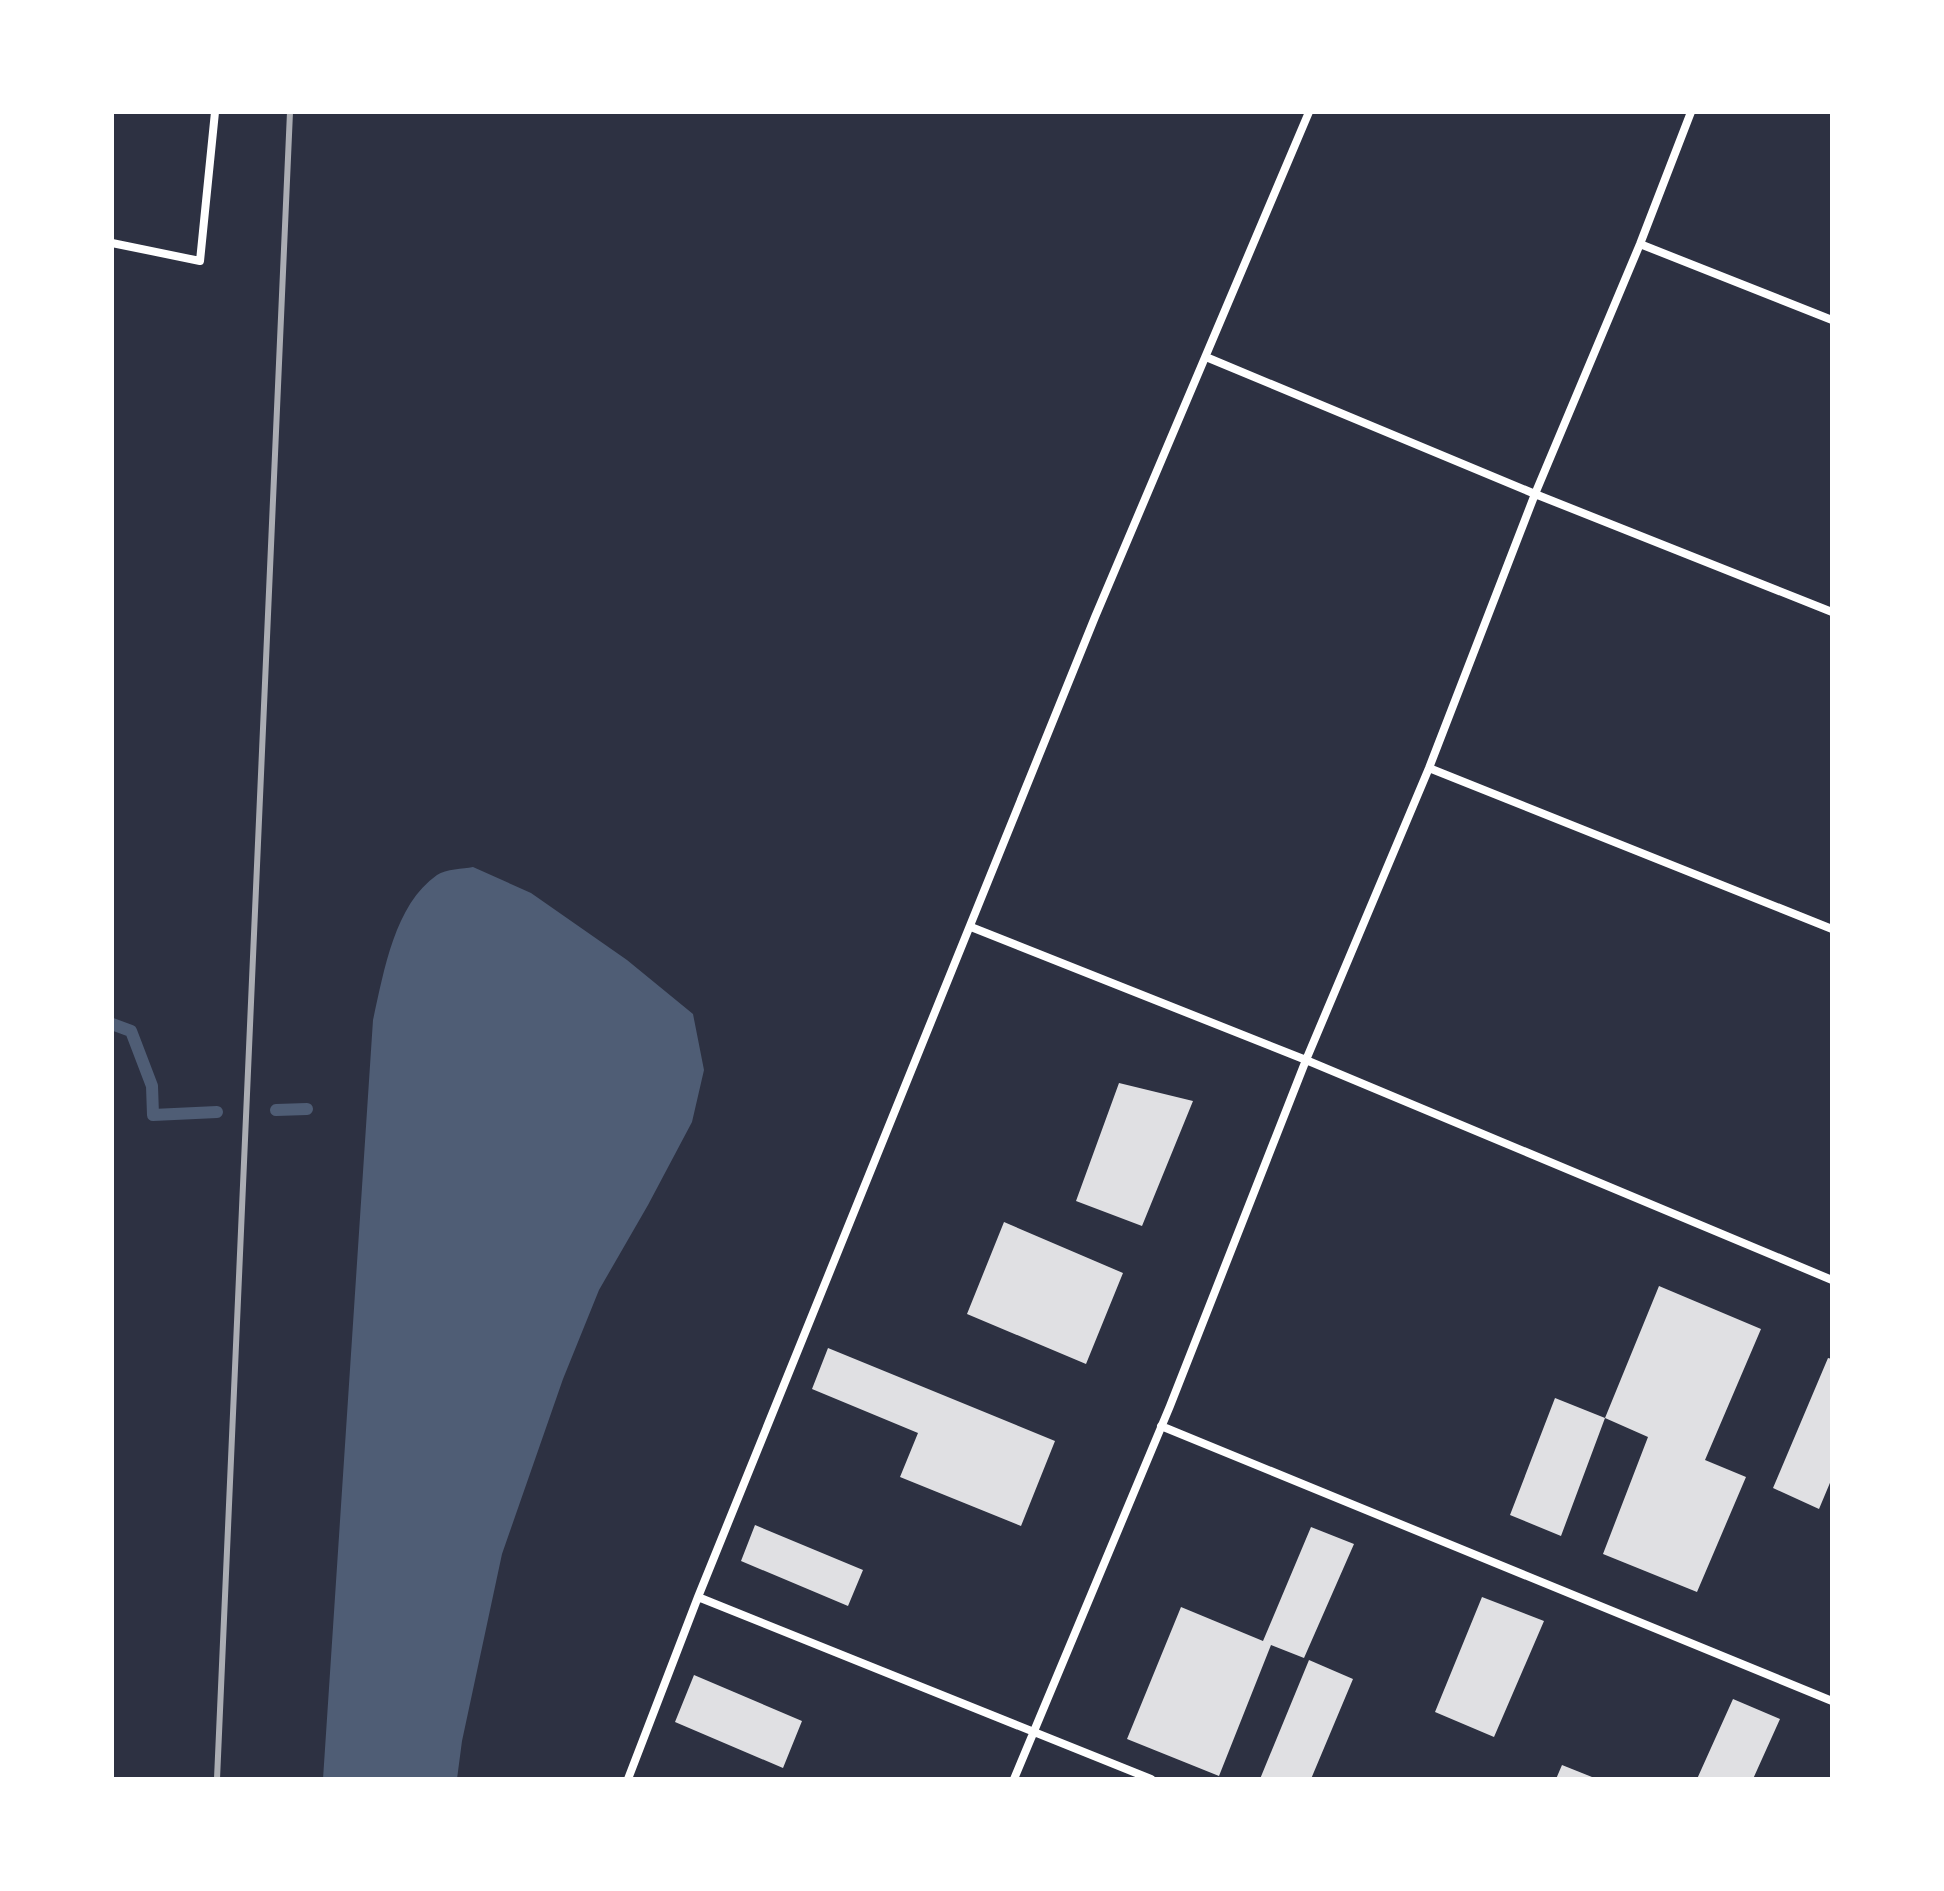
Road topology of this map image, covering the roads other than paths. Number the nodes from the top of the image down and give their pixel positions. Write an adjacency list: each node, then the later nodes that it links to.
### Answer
1 (215, 112): 4 (street)
2 (1309, 112): 7 (street)
3 (1691, 112): 5 (street)
4 (112, 243)
5 (1640, 244): 6 (street); 8 (street)
6 (1832, 320)
7 (1206, 357): 8 (street); 11 (street)
8 (1535, 494): 9 (street); 10 (street)
9 (1832, 612)
10 (1429, 768): 12 (street); 13 (street)
11 (971, 927): 13 (street); 16 (street)
12 (1832, 929)
13 (1306, 1060): 14 (street); 15 (street)
14 (1832, 1280)
15 (1161, 1426): 17 (street); 18 (street)
16 (698, 1597): 18 (street); 19 (street)
17 (1832, 1701)
18 (1033, 1733): 20 (street); 21 (street)
19 (628, 1779)
20 (1014, 1779)
21 (1151, 1779)

